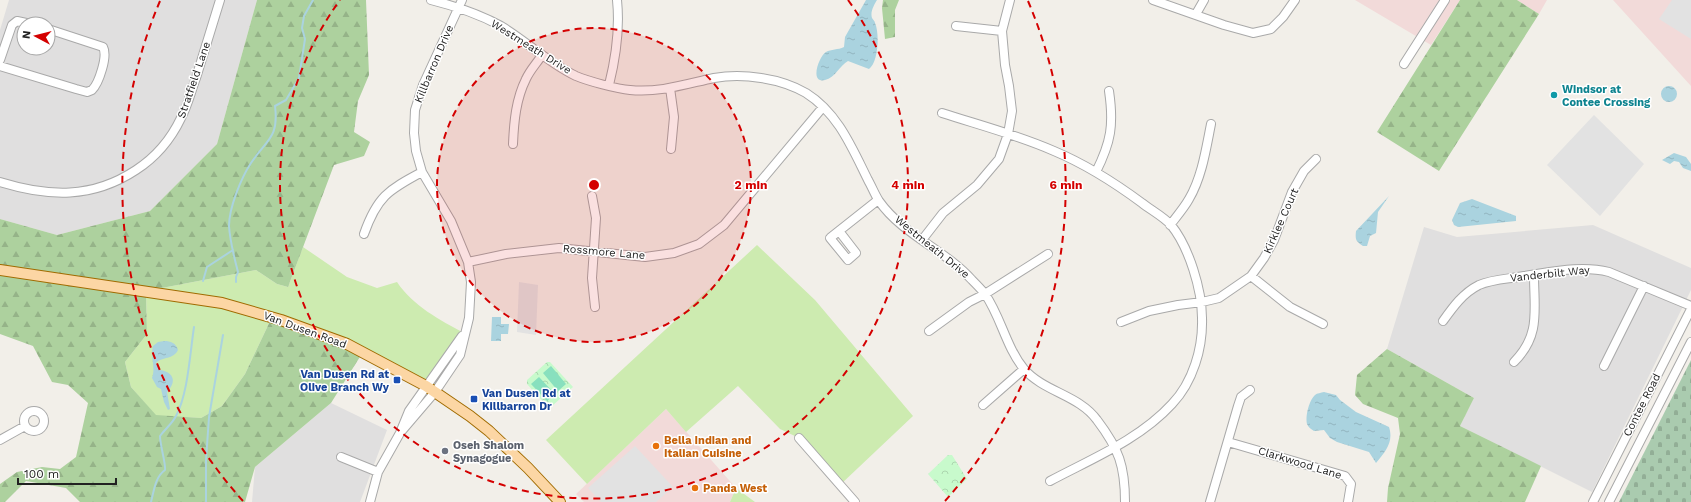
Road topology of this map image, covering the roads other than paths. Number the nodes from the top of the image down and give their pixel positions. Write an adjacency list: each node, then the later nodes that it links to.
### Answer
1 (220, 0): 31 (street, Stratfield Lane)
2 (431, 0): 9 (street, Westmeath Drive)
3 (617, 0): 19 (street)
4 (1010, 0): 13 (street)
5 (1153, 0): 10 (street)
6 (1204, 0): 10 (street)
7 (1295, 0): 10 (street)
8 (1445, 0): 17 (street)
9 (460, 3): 15 (street, Westmeath Drive); 29 (street, Killbarron Drive)
10 (1196, 14)
11 (16, 22): 16 (street)
12 (956, 26): 13 (street)
13 (1002, 31): 25 (street)
14 (56, 32): 18 (street)
15 (542, 55): 19 (street, Westmeath Drive); 26 (street)
16 (0, 60)
17 (1404, 64)
18 (0, 66)
19 (609, 85): 20 (street, Westmeath Drive)
20 (670, 88): 22 (street, Westmeath Drive); 27 (street)
21 (1109, 91): 30 (street)
22 (823, 107): 33 (street, Westmeath Drive); 38 (street, Rossmore Lane)
23 (942, 113): 25 (street)
24 (1211, 124): 34 (street)
25 (1008, 134): 30 (street); 37 (street)
26 (513, 144)
27 (672, 149)
28 (1316, 159): 43 (street, Kirklee Court)
29 (422, 172): 36 (street); 40 (street, Killbarron Drive)
30 (1096, 172): 34 (street)
31 (0, 182)
32 (592, 196): 38 (street)
33 (878, 200): 35 (street); 37 (street, Westmeath Drive)
34 (1170, 225): 46 (street)
35 (839, 231)
36 (364, 234)
37 (922, 240): 45 (street, Westmeath Drive)
38 (594, 253): 40 (street, Rossmore Lane); 47 (street)
39 (1048, 254): 45 (street)
40 (468, 262): 53 (street, Killbarron Drive)
41 (0, 270): 58 (main road, Van Dusen Road)
42 (1534, 275): 44 (street, Vanderbilt Way); 49 (street, Vanderbilt Way); 55 (street)
43 (1252, 276): 46 (street, Kirklee Court); 51 (street)
44 (1644, 286): 48 (street, Vanderbilt Way); 56 (street)
45 (985, 294): 52 (street); 57 (street, Westmeath Drive)
46 (1202, 302): 50 (street, Kirklee Court); 67 (street)
47 (595, 307)
48 (1691, 308): 77 (street, Contee Road)
49 (1443, 321)
50 (1121, 322)
51 (1323, 324)
52 (929, 331)
53 (464, 333): 58 (street, Killbarron Drive); 60 (street, Killbarron Drive)
54 (1691, 342): 78 (street, Contee Road)
55 (1514, 362)
56 (1604, 366)
57 (1024, 369): 61 (street); 67 (street, Westmeath Drive)
58 (426, 386): 60 (main road, Van Dusen Road); 63 (street, Killbarron Drive)
59 (1250, 390): 66 (street)
60 (435, 392): 63 (street, Killbarron Drive); 72 (main road, Van Dusen Road)
61 (983, 406)
62 (25, 426): 65 (street)
63 (400, 433): 69 (street)
64 (799, 438): 73 (street)
65 (0, 440)
66 (1228, 442): 75 (street); 76 (street, Clarkwood Lane)
67 (1115, 446): 70 (street); 74 (street, Westmeath Drive)
68 (341, 456): 69 (street)
69 (378, 472): 71 (street)
70 (1050, 481)
71 (370, 502)
72 (560, 502)
73 (855, 502)
74 (1125, 502)
75 (1210, 502)
76 (1348, 502)
77 (1593, 502)
78 (1609, 502)

